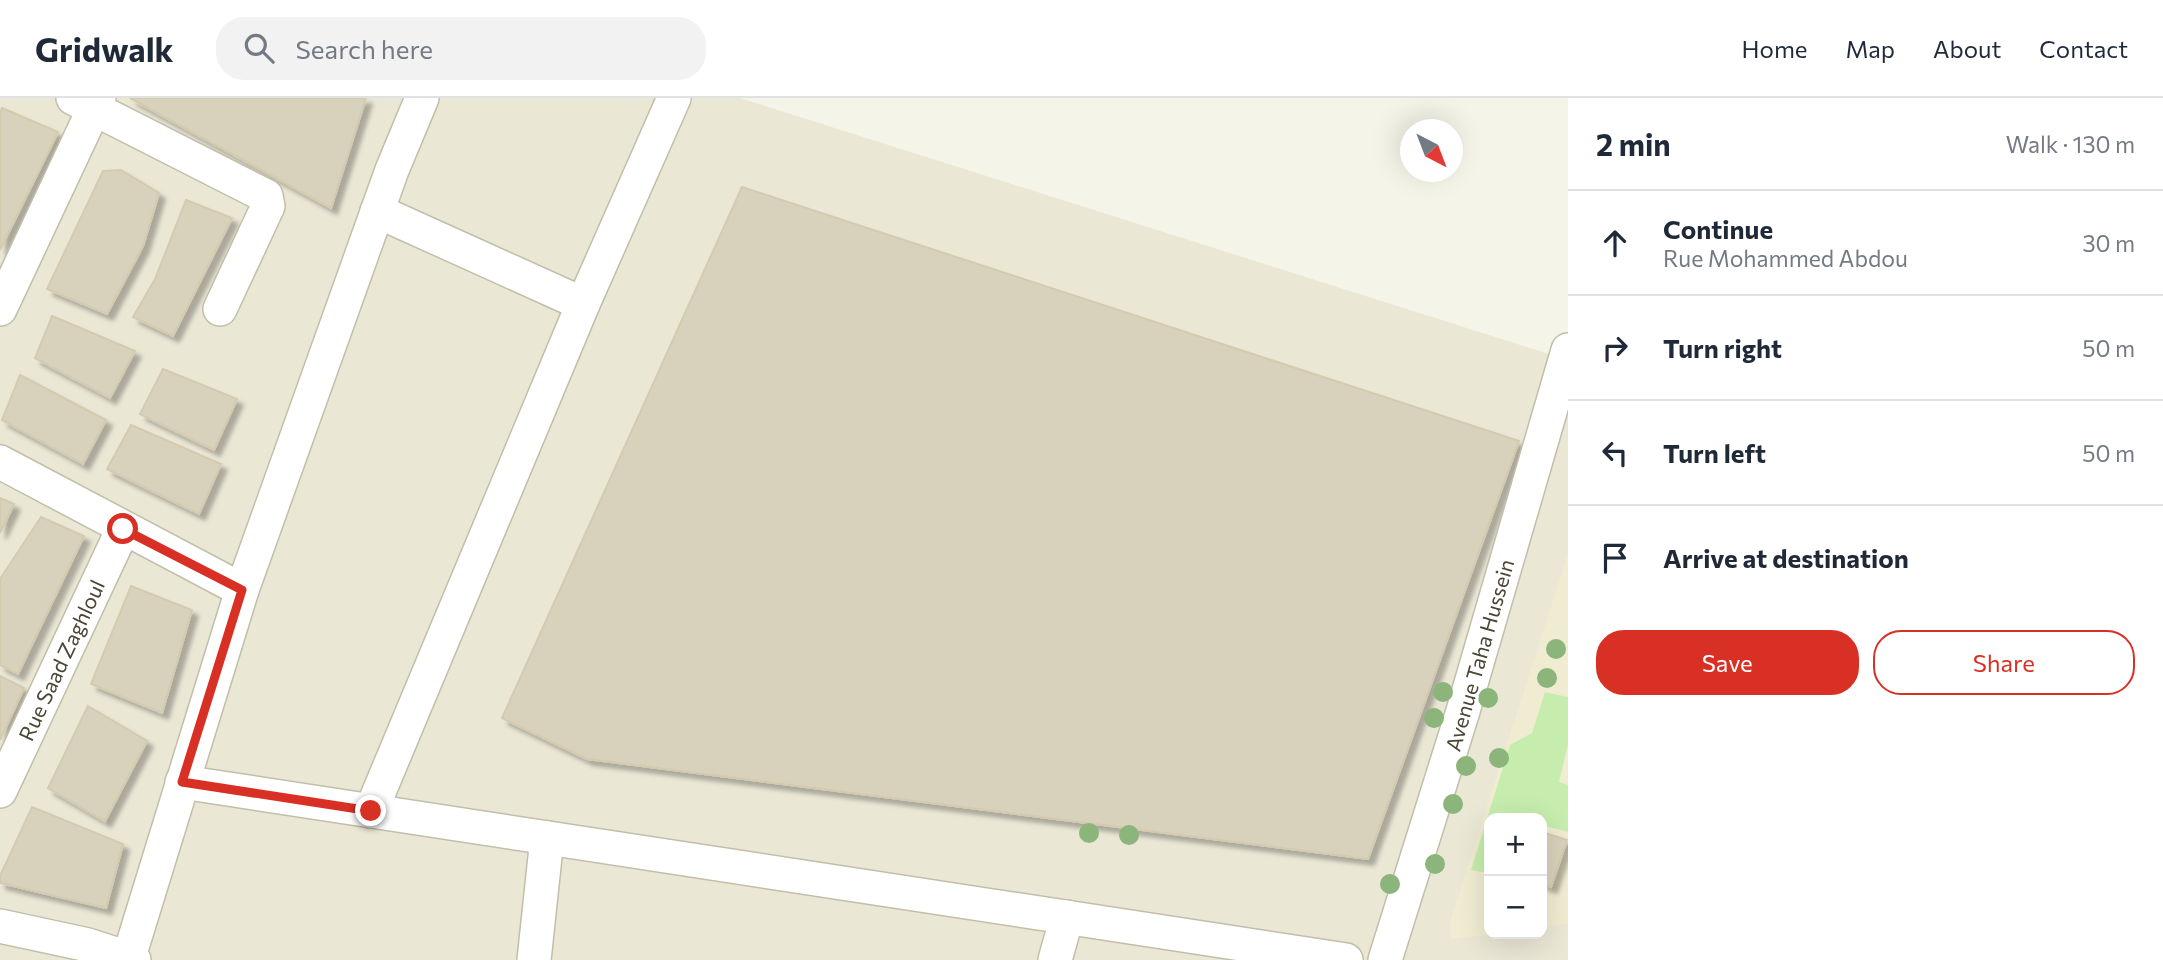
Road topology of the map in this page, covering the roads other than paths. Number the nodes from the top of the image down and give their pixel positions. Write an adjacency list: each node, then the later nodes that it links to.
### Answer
1 (422, 98): 4 (street)
2 (674, 98): 5 (street)
3 (89, 101): 6 (street); 7 (street)
4 (377, 211): 5 (street); 11 (street)
5 (583, 304): 14 (street)
6 (0, 309)
7 (220, 309)
8 (1568, 350): 22 (street, Avenue Taha Hussein)
9 (0, 463): 10 (street)
10 (123, 529): 11 (street); 13 (street, Rue Saad Zaghloul)
11 (242, 590): 12 (street)
12 (182, 782): 14 (street); 18 (street)
13 (0, 791)
14 (371, 811): 15 (street)
15 (547, 838): 16 (street); 19 (street)
16 (1067, 917): 20 (street); 21 (street)
17 (0, 926): 18 (street)
18 (130, 959)
19 (534, 960)
20 (1055, 960)
21 (1346, 960)
22 (1385, 960)

